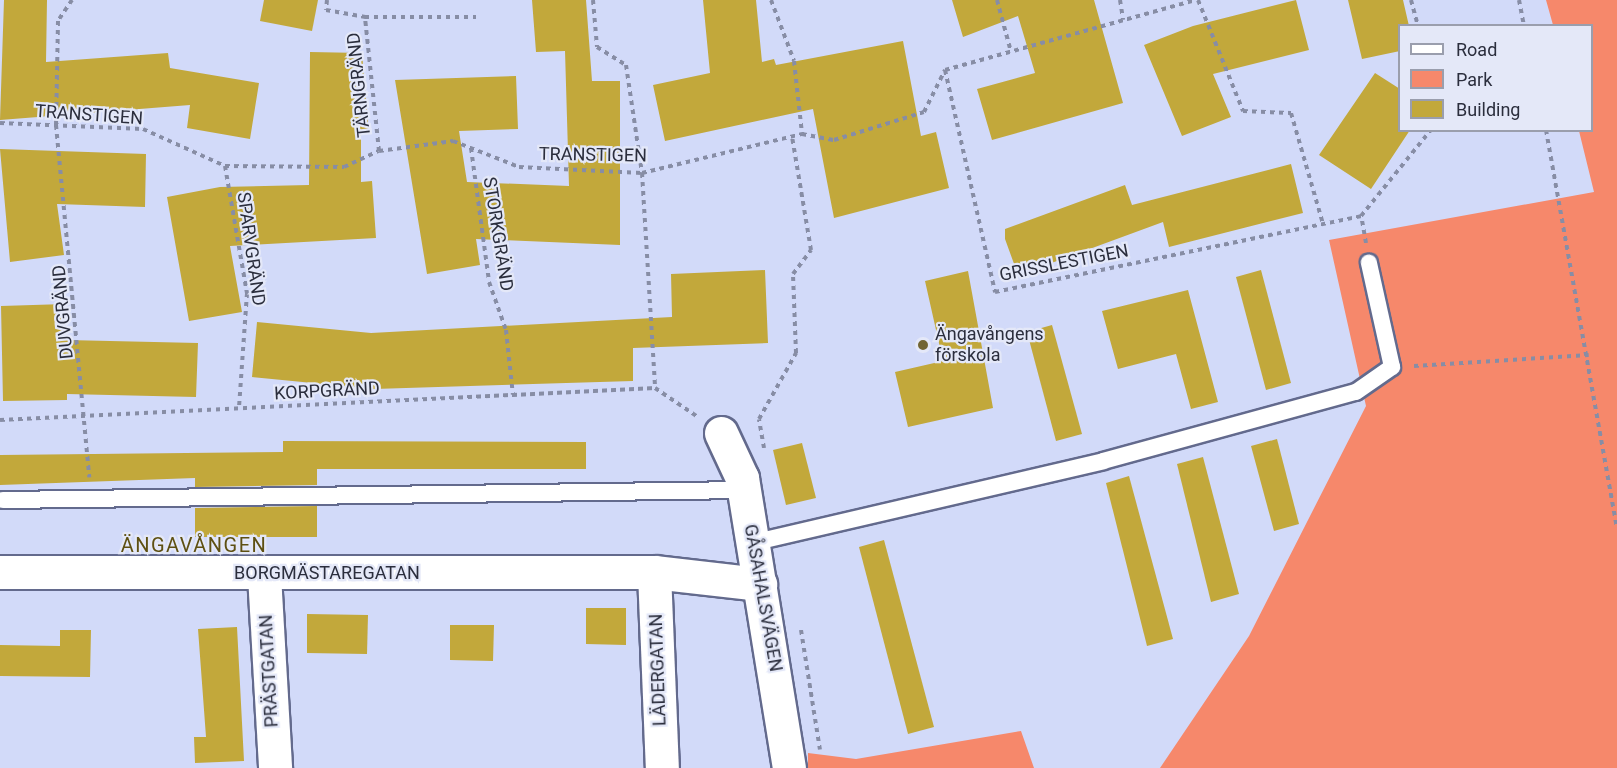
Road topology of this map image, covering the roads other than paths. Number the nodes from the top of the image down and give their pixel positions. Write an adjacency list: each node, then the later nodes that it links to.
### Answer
1 (1369, 263): 5 (lane)
2 (721, 433): 3 (street, GÅSAHALSVÄGEN)
3 (744, 490): 4 (lane); 5 (street, GÅSAHALSVÄGEN)
4 (3, 500)
5 (752, 543): 9 (street, GÅSAHALSVÄGEN)
6 (0, 572): 8 (street, BORGMÄSTAREGATAN)
7 (654, 572): 8 (street, BORGMÄSTAREGATAN); 9 (street, BORGMÄSTAREGATAN); 11 (street, LÄDERGATAN)
8 (264, 575): 10 (street, PRÄSTGATAN)
9 (760, 584): 12 (street, GÅSAHALSVÄGEN)
10 (275, 768)
11 (662, 768)
12 (789, 768)

